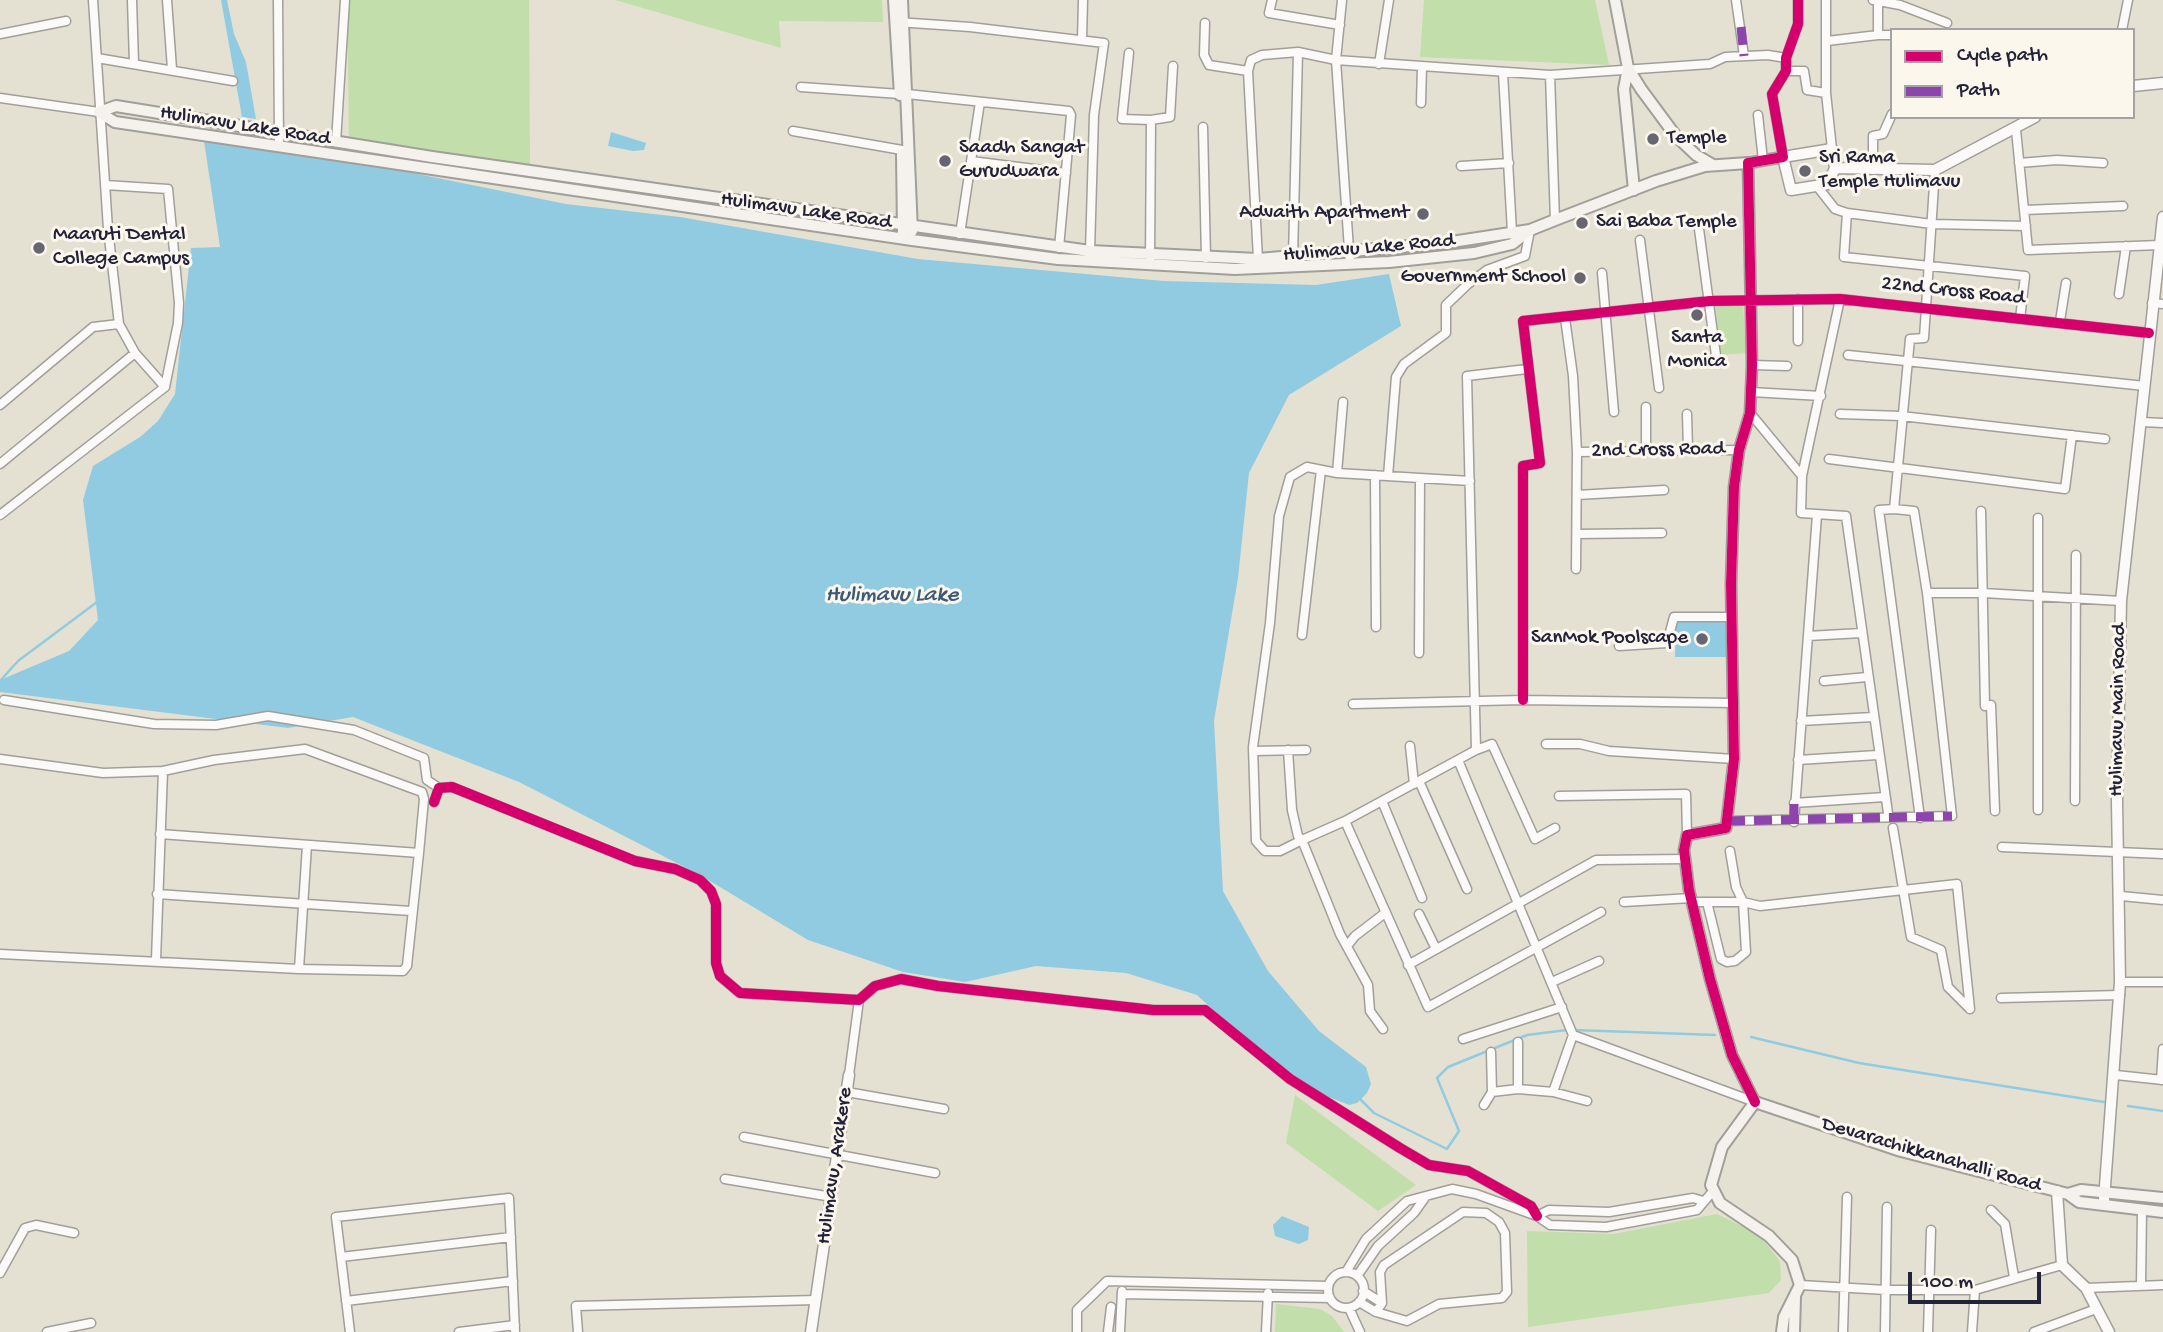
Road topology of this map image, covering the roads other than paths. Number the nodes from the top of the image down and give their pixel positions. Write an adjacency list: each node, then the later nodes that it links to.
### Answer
1 (93, 0): 33 (street)
2 (132, 0): 36 (street)
3 (167, 0): 41 (street)
4 (278, 0): 63 (street)
5 (345, 0): 64 (street)
6 (894, 0): 20 (main road)
7 (902, 0): 20 (main road)
8 (1083, 0): 28 (street)
9 (1259, 0): 18 (street)
10 (1342, 0): 23 (street)
11 (1389, 0): 37 (street)
12 (1615, 0): 40 (main road)
13 (1736, 0): 32 (street)
14 (1798, 0): 34 (street)
15 (1826, 0): 29 (street)
16 (1875, 0): 22 (street); 26 (street)
17 (2128, 0): 24 (street)
18 (1271, 2): 23 (street)
19 (66, 21): 25 (street)
20 (900, 22): 28 (street); 51 (main road)
21 (1205, 23): 42 (street)
22 (1947, 23)
23 (1340, 25): 35 (street)
24 (2122, 28)
25 (0, 34)
26 (1878, 35): 27 (street); 29 (street)
27 (1890, 35)
28 (1082, 40): 100 (street)
29 (1827, 41): 50 (street)
30 (1298, 52): 35 (street); 42 (street); 102 (street)
31 (1129, 53): 59 (street)
32 (1744, 56): 34 (street); 40 (street)
33 (97, 58): 36 (street); 55 (street)
34 (1786, 58): 43 (street)
35 (1336, 60): 37 (street); 101 (street)
36 (134, 62): 41 (street)
37 (1379, 64): 39 (street)
38 (1174, 66): 59 (street)
39 (1422, 67): 44 (street); 54 (street)
40 (1628, 68): 45 (street); 75 (main road); 83 (main road)
41 (172, 69): 46 (street)
42 (1248, 71): 105 (street)
43 (1786, 71): 50 (street); 68 (street)
44 (1503, 73): 45 (street); 71 (street)
45 (1550, 75): 88 (street)
46 (233, 81)
47 (2163, 83): 49 (street)
48 (801, 86): 51 (street)
49 (2135, 86)
50 (1826, 93): 66 (street)
51 (904, 94): 53 (street); 67 (main road); 94 (main road)
52 (0, 98): 55 (street, Hulimavu Lake Road)
53 (980, 102): 70 (street); 80 (street)
54 (1422, 103)
55 (99, 112): 63 (main road, Hulimavu Lake Road); 65 (main road, Hulimavu Lake Road); 81 (street)
56 (1758, 115): 69 (street)
57 (1890, 118): 78 (street)
58 (2029, 119): 61 (street)
59 (1151, 120): 106 (street)
60 (1203, 127): 104 (street)
61 (2015, 130): 73 (street); 79 (street)
62 (793, 131): 67 (street)
63 (282, 133): 64 (main road, Hulimavu Lake Road); 65 (street)
64 (336, 142): 94 (main road, Hulimavu Lake Road)
65 (279, 146): 94 (main road, Hulimavu Lake Road)
66 (1832, 149): 68 (street); 77 (street)
67 (902, 150): 94 (main road)
68 (1783, 157): 69 (street); 82 (street)
69 (1763, 160): 72 (street)
70 (971, 161): 80 (street); 95 (street)
71 (1508, 163): 76 (street); 93 (street)
72 (1748, 163): 75 (main road, Hulimavu Lake Road); 112 (street)
73 (2019, 163): 74 (street); 85 (street)
74 (2103, 163)
75 (1713, 165): 83 (main road, Hulimavu Lake Road)
76 (1461, 166)
77 (1835, 168): 78 (street); 82 (street)
78 (1873, 170): 79 (street)
79 (1935, 170): 89 (street)
80 (1066, 173): 99 (street)
81 (105, 185): 123 (street); 134 (street)
82 (1817, 186): 86 (street)
83 (1634, 190): 88 (main road, Hulimavu Lake Road)
84 (2123, 206): 85 (street)
85 (2024, 210): 90 (street)
86 (1847, 213): 89 (street); 108 (street)
87 (2163, 217): 97 (street, Hulimavu Main Road)
88 (1555, 220): 92 (main road, Hulimavu Lake Road)
89 (1932, 224): 90 (street); 108 (street)
90 (2026, 226): 98 (street)
91 (1699, 229): 115 (street)
92 (1530, 230): 93 (main road, Hulimavu Lake Road); 107 (main road, Hulimavu Lake Road); 160 (street)
93 (1512, 232): 101 (main road, Hulimavu Lake Road)
94 (907, 233): 95 (main road, Hulimavu Lake Road); 106 (main road, Hulimavu Lake Road)
95 (960, 234): 99 (main road, Hulimavu Lake Road)
96 (1640, 240): 118 (street)
97 (2160, 245): 98 (street); 103 (street, Hulimavu Main Road)
98 (2126, 246): 111 (street)
99 (1059, 248): 100 (main road, Hulimavu Lake Road)
100 (1090, 251): 106 (main road, Hulimavu Lake Road)
101 (1349, 252): 102 (main road, Hulimavu Lake Road); 107 (street)
102 (1293, 257): 105 (main road, Hulimavu Lake Road)
103 (2161, 257): 116 (street, Hulimavu Main Road)
104 (1206, 258): 105 (main road, Hulimavu Lake Road); 106 (main road, Hulimavu Lake Road)
105 (1258, 259)
106 (1149, 261): 107 (main road, Hulimavu Lake Road)
107 (1350, 264)
108 (1929, 264): 117 (street); 121 (street)
109 (1602, 273): 119 (street)
110 (2066, 283): 122 (street)
111 (2119, 293)
112 (1752, 299): 113 (street, 22nd Cross Road); 115 (street, 22nd Cross Road); 130 (street)
113 (1798, 299): 114 (street, 22nd Cross Road); 125 (street)
114 (1840, 299): 117 (street, 22nd Cross Road); 137 (street)
115 (1710, 301): 118 (street, 22nd Cross Road); 129 (street)
116 (2157, 304): 124 (street, Hulimavu Main Road)
117 (1926, 307): 121 (street, 22nd Cross Road); 128 (street)
118 (1649, 308): 119 (street, 22nd Cross Road); 135 (street)
119 (1606, 313): 120 (street, 22nd Cross Road); 141 (street)
120 (1564, 318): 132 (street, 22nd Cross Road); 153 (street)
121 (2020, 318): 122 (street, 22nd Cross Road)
122 (2060, 321): 124 (street, 22nd Cross Road)
123 (118, 324): 126 (street); 139 (street)
124 (2149, 332): 133 (street, Hulimavu Main Road)
125 (1798, 341)
126 (135, 353): 134 (street); 155 (street)
127 (1848, 355): 128 (street)
128 (1908, 360): 133 (street); 145 (street)
129 (1717, 363)
130 (1752, 365): 131 (street); 136 (street)
131 (1787, 366)
132 (1527, 369): 163 (street); 191 (street)
133 (2145, 386): 146 (street, Hulimavu Main Road)
134 (165, 387): 168 (street)
135 (1659, 388)
136 (1751, 393): 137 (street); 142 (street)
137 (1821, 396): 161 (street)
138 (1343, 401): 158 (street)
139 (0, 405)
140 (1646, 408): 150 (street)
141 (1614, 412)
142 (1750, 413): 152 (street); 161 (street)
143 (1687, 414): 151 (street)
144 (1840, 414): 145 (street)
145 (1901, 416): 148 (street); 156 (street)
146 (2143, 422): 147 (street); 179 (street, Hulimavu Main Road)
147 (2163, 423)
148 (2072, 435): 149 (street); 156 (street)
149 (2105, 439)
150 (1646, 450): 151 (street, 2nd Cross Road); 153 (street, 2nd Cross Road)
151 (1688, 450): 152 (street, 2nd Cross Road)
152 (1739, 450): 180 (street)
153 (1577, 452): 165 (street)
154 (1829, 458): 156 (street)
155 (0, 464)
156 (1898, 466): 166 (street)
157 (1321, 470): 158 (street); 183 (street); 201 (street)
158 (1337, 473): 159 (street)
159 (1375, 475): 160 (street); 181 (street)
160 (1388, 476): 162 (street)
161 (1802, 476): 169 (street)
162 (1420, 478): 163 (street); 186 (street)
163 (1470, 481): 190 (street)
164 (1664, 490): 165 (street)
165 (1577, 495): 172 (street)
166 (1894, 509): 175 (street); 219 (street)
167 (1981, 511): 176 (street)
168 (0, 514)
169 (1816, 515): 182 (street); 184 (street)
170 (2038, 518): 177 (street)
171 (1662, 533): 172 (street)
172 (1577, 534): 174 (street)
173 (2076, 555): 178 (street)
174 (1576, 569)
175 (1927, 593): 176 (street); 219 (street)
176 (1983, 593): 177 (street); 217 (street)
177 (2039, 596): 178 (street); 216 (street)
178 (2075, 598): 179 (street); 213 (street)
179 (2121, 601): 231 (street, Hulimavu Main Road)
180 (1731, 617): 185 (street); 192 (street)
181 (1376, 627)
182 (1861, 633): 184 (street); 187 (street)
183 (1302, 635)
184 (1808, 636): 195 (street)
185 (1619, 646)
186 (1419, 653)
187 (1867, 677): 188 (street); 194 (street)
188 (1824, 681)
189 (4, 700): 209 (street)
190 (1477, 700): 191 (street); 193 (street); 200 (street)
191 (1523, 700): 192 (street)
192 (1733, 703): 204 (street)
193 (1353, 704)
194 (1874, 717): 195 (street); 202 (street)
195 (1801, 721): 206 (street)
196 (1546, 744): 204 (street)
197 (1410, 746): 208 (street)
198 (1288, 750): 199 (street); 201 (street); 227 (street)
199 (1306, 750)
200 (1476, 750): 205 (street); 223 (street)
201 (1253, 751): 227 (street)
202 (1877, 755): 206 (street); 211 (street)
203 (0, 759): 207 (street)
204 (1734, 759): 221 (street)
205 (1458, 760): 208 (street); 246 (street)
206 (1798, 760): 215 (street)
207 (163, 771): 225 (street); 232 (street)
208 (1416, 782): 212 (street); 235 (street)
209 (439, 788): 214 (street); 264 (street)
210 (1559, 796): 226 (street)
211 (1885, 797): 215 (street); 218 (street)
212 (1382, 801): 220 (street); 239 (street)
213 (2075, 801)
214 (434, 802)
215 (1794, 803): 222 (street)
216 (2038, 810)
217 (1995, 811)
218 (1888, 813)
219 (1920, 818): 222 (street)
220 (1345, 821): 227 (street); 249 (street)
221 (1727, 821): 222 (street); 226 (street)
222 (1794, 822)
223 (1555, 828)
224 (1893, 828): 236 (street)
225 (160, 834): 228 (street); 237 (street)
226 (1687, 835): 234 (street)
227 (1302, 840): 251 (street)
228 (307, 845): 232 (street); 245 (street)
229 (2002, 847): 231 (street)
230 (1730, 851): 244 (street)
231 (2118, 851): 233 (street); 238 (street, Hulimavu Main Road)
232 (419, 853): 247 (street)
233 (2163, 853)
234 (1685, 859): 240 (street); 246 (street)
235 (1467, 889)
236 (1905, 890): 236 (street); 244 (street)
237 (158, 894): 245 (street); 255 (street)
238 (2121, 896): 241 (street); 260 (street, Hulimavu Main Road)
239 (1422, 898)
240 (1691, 900): 242 (street); 243 (street); 280 (street)
241 (2163, 900)
242 (1624, 902)
243 (1707, 902): 244 (street); 244 (street)
244 (1743, 902)
245 (303, 904): 247 (street); 258 (street)
246 (1517, 904): 252 (street); 253 (street)
247 (411, 911): 258 (street)
248 (1601, 912): 252 (street)
249 (1385, 913): 251 (street); 257 (street)
250 (1419, 914): 253 (street)
251 (1347, 946): 266 (street)
252 (1536, 948): 257 (street); 259 (street)
253 (1436, 950): 257 (street)
254 (0, 954): 255 (street)
255 (156, 960): 258 (street)
256 (1599, 961): 259 (street)
257 (1408, 965)
258 (299, 969)
259 (1552, 982): 265 (street)
260 (2120, 982): 261 (street); 262 (street, Hulimavu Main Road)
261 (2163, 982)
262 (2120, 996): 263 (street); 273 (street, Hulimavu Main Road)
263 (2001, 998)
264 (859, 1000): 272 (street, Hulimavu, Arakere); 299 (street)
265 (1562, 1007): 267 (street); 268 (street)
266 (1383, 1029)
267 (1572, 1032): 278 (street); 280 (street)
268 (1462, 1039)
269 (1518, 1042): 275 (street)
270 (2163, 1049): 274 (street)
271 (1491, 1052): 277 (street)
272 (849, 1075): 276 (street, Hulimavu, Arakere)
273 (2116, 1075): 274 (street); 291 (street, Hulimavu Main Road)
274 (2162, 1080)
275 (1518, 1089): 277 (street); 278 (street)
276 (847, 1092): 282 (street); 284 (street, Hulimavu, Arakere)
277 (1492, 1092): 281 (street)
278 (1553, 1092): 279 (street)
279 (1587, 1101)
280 (1755, 1102): 287 (main road); 288 (main road, Devarachikkanahalli Road)
281 (1484, 1105)
282 (944, 1109)
283 (744, 1138): 284 (street)
284 (838, 1153): 285 (street); 290 (street, Hulimavu, Arakere)
285 (935, 1173)
286 (725, 1179): 290 (street)
287 (1713, 1191): 294 (street); 312 (main road)
288 (2063, 1192): 291 (main road, Devarachikkanahalli Road); 304 (street)
289 (1847, 1196): 316 (street)
290 (832, 1197): 326 (street, Hulimavu, Arakere)
291 (2104, 1198): 292 (main road, Devarachikkanahalli Road); 297 (main road, Devarachikkanahalli Road)
292 (2163, 1198)
293 (1424, 1199): 299 (street); 305 (street); 307 (street)
294 (1703, 1201): 299 (street); 299 (street)
295 (1887, 1207): 318 (street)
296 (1991, 1210): 308 (street)
297 (2142, 1210): 298 (main road, Devarachikkanahalli Road); 313 (street)
298 (2163, 1212)
299 (1537, 1216)
300 (1931, 1230): 319 (street)
301 (74, 1233): 306 (street)
302 (511, 1237): 303 (street); 303 (street); 309 (street)
303 (341, 1257): 327 (street)
304 (2062, 1265): 308 (street); 317 (street)
305 (1346, 1272): 307 (street); 315 (street)
306 (0, 1273)
307 (1357, 1276): 321 (street)
308 (2014, 1277): 320 (street)
309 (513, 1281): 327 (street); 335 (street)
310 (1122, 1282): 311 (street); 322 (street); 341 (street)
311 (1268, 1285): 315 (street); 323 (street)
312 (1800, 1285): 316 (street); 324 (main road)
313 (2141, 1285): 314 (street); 317 (street)
314 (2163, 1285)
315 (1328, 1286): 325 (street)
316 (1845, 1288): 318 (street); 348 (street)
317 (2086, 1288): 332 (street)
318 (1886, 1290): 319 (street); 349 (street)
319 (1930, 1290): 320 (street); 350 (street)
320 (1975, 1290): 351 (street)
321 (1363, 1292): 328 (street); 329 (street)
322 (1122, 1294): 323 (street); 343 (street)
323 (1268, 1297): 325 (street); 344 (street)
324 (1795, 1297): 346 (main road); 347 (main road)
325 (1330, 1298): 331 (street)
326 (816, 1300): 339 (street); 340 (street, Hulimavu, Arakere)
327 (346, 1301): 337 (street)
328 (1359, 1302): 331 (street); 333 (street)
329 (1382, 1303): 333 (street); 333 (street)
330 (1111, 1307): 342 (street)
331 (1349, 1308): 345 (street)
332 (2096, 1309): 352 (street); 353 (street)
333 (1376, 1312)
334 (91, 1323): 336 (street)
335 (515, 1329): 338 (street)
336 (47, 1332)
337 (350, 1332)
338 (459, 1332)
339 (578, 1332)
340 (811, 1332)
341 (1077, 1332)
342 (1108, 1332)
343 (1120, 1332)
344 (1266, 1332)
345 (1360, 1332)
346 (1782, 1332)
347 (1794, 1332)
348 (1843, 1332)
349 (1885, 1332)
350 (1928, 1332)
351 (1972, 1332)
352 (2034, 1332)
353 (2109, 1332)

